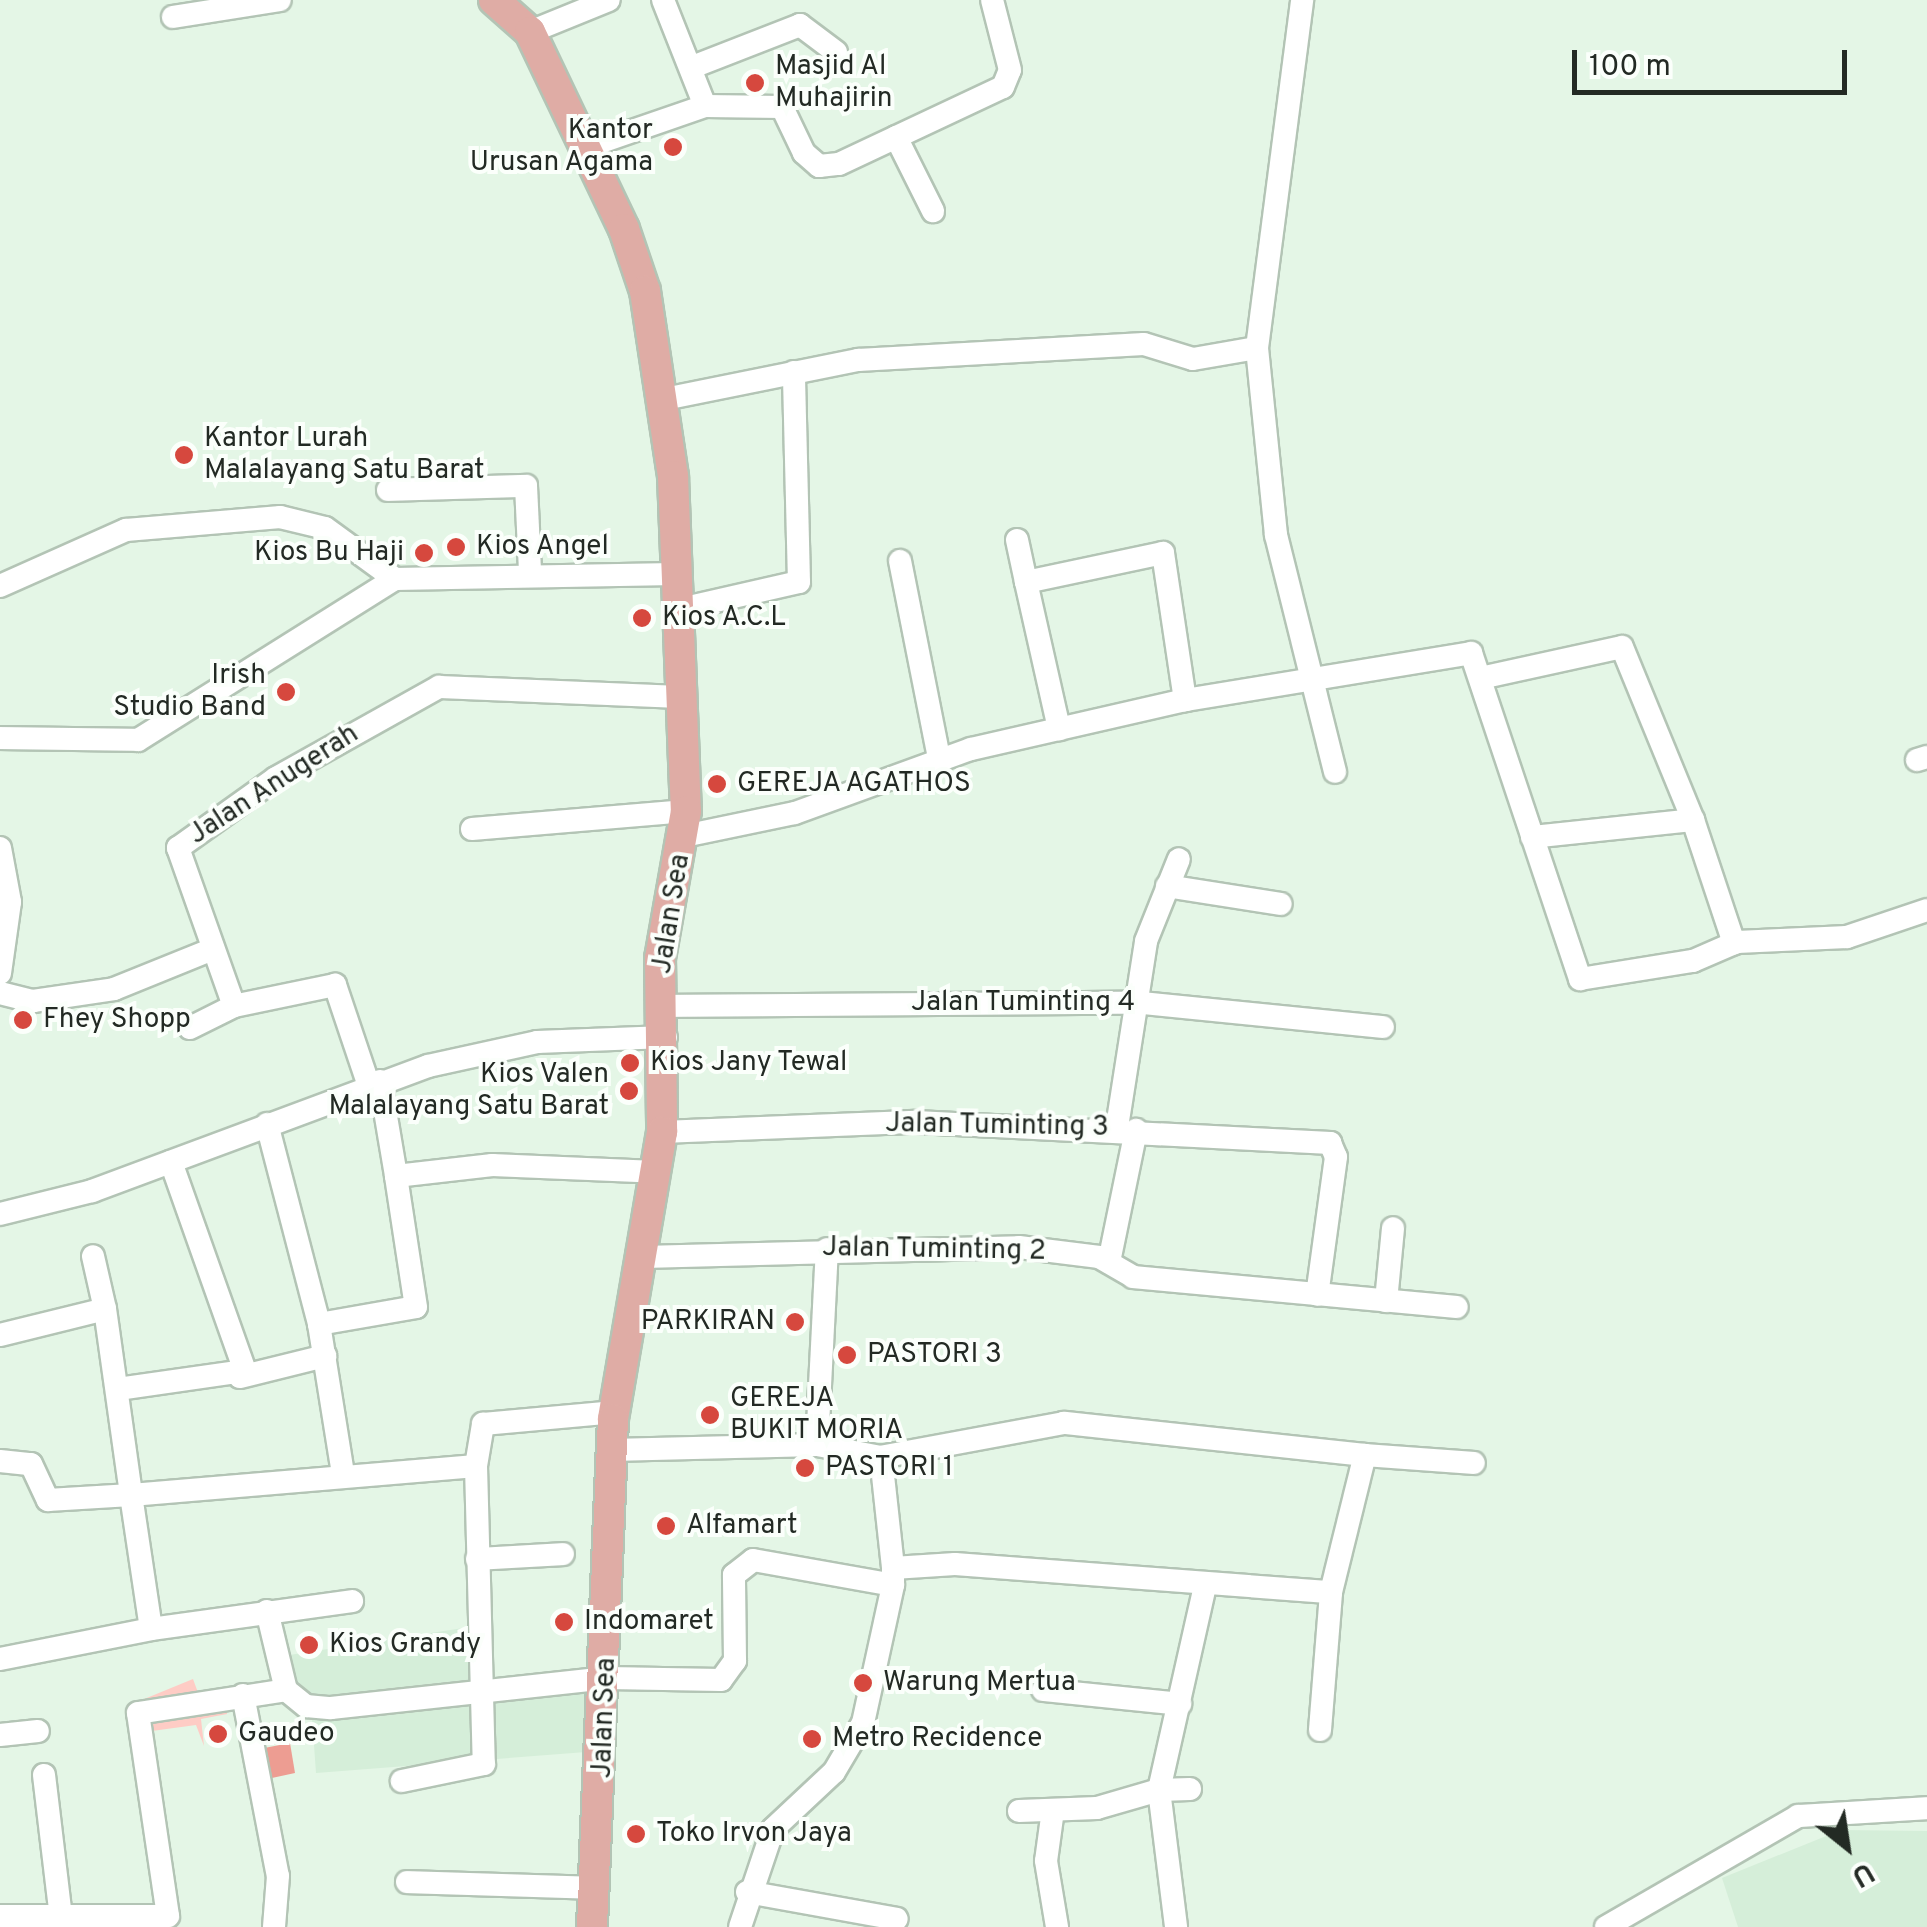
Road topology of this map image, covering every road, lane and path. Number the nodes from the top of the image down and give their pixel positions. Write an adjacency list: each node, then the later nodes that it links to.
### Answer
1 (280, 0): 7 (street)
2 (494, 0): 8 (main road, Jalan Sea)
3 (609, 0): 8 (street)
4 (663, 0): 10 (street)
5 (992, 0): 12 (street)
6 (1302, 0): 15 (street)
7 (173, 16)
8 (530, 32): 13 (main road, Jalan Sea)
9 (836, 52): 10 (street)
10 (695, 66): 11 (street)
11 (705, 106): 12 (street); 13 (street)
12 (896, 137): 14 (street)
13 (588, 146): 17 (main road, Jalan Sea)
14 (933, 211)
15 (1258, 348): 16 (street); 28 (street)
16 (794, 372): 17 (street); 26 (street)
17 (664, 399): 22 (main road, Jalan Sea)
18 (388, 490): 21 (street)
19 (1017, 540): 24 (street)
20 (900, 561): 33 (street)
21 (530, 572): 22 (street); 23 (street)
22 (675, 574): 26 (main road, Jalan Sea)
23 (395, 579): 25 (street); 32 (street)
24 (1026, 582): 30 (street); 31 (street)
25 (0, 586)
26 (676, 610): 29 (main road, Jalan Sea)
27 (1480, 678): 28 (street); 35 (street); 38 (street)
28 (1316, 686): 30 (street); 34 (street)
29 (681, 697): 36 (main road, Jalan Sea); 45 (street, Jalan Anugerah)
30 (1185, 700): 31 (street)
31 (1059, 729): 33 (street)
32 (0, 738)
33 (939, 758): 36 (street)
34 (1335, 772)
35 (1693, 820): 38 (street); 44 (street)
36 (685, 824): 37 (street); 50 (main road, Jalan Sea)
37 (472, 829)
38 (1532, 838): 44 (street)
39 (0, 848): 46 (street)
40 (1179, 859): 41 (street)
41 (1167, 886): 42 (street); 48 (street)
42 (1281, 904)
43 (1927, 910): 44 (street)
44 (1734, 943)
45 (208, 952): 47 (street); 49 (street, Jalan Anugerah)
46 (0, 973)
47 (0, 993)
48 (1142, 1003): 50 (street, Jalan Tuminting 4); 51 (street, Jalan Tuminting 4); 56 (street)
49 (234, 1006): 52 (street); 54 (street)
50 (663, 1006): 53 (main road, Jalan Sea)
51 (1383, 1027)
52 (190, 1028)
53 (666, 1037): 54 (street); 57 (main road, Jalan Sea)
54 (375, 1083): 55 (street); 60 (street)
55 (267, 1124): 58 (street); 71 (street)
56 (1126, 1129): 57 (street, Jalan Tuminting 3); 66 (street); 67 (street, Jalan Tuminting 3)
57 (662, 1132): 59 (main road, Jalan Sea)
58 (171, 1162): 61 (street); 74 (street)
59 (656, 1172): 60 (street); 65 (main road, Jalan Sea)
60 (396, 1176): 71 (street)
61 (0, 1214)
62 (1393, 1228): 68 (street)
63 (827, 1249): 65 (street, Jalan Tuminting 2); 66 (street, Jalan Tuminting 2); 77 (street)
64 (93, 1256): 70 (street)
65 (643, 1257): 76 (main road, Jalan Sea)
66 (1109, 1262): 67 (street, Jalan Tuminting 2)
67 (1317, 1296): 68 (street, Jalan Tuminting 2)
68 (1386, 1301): 69 (street, Jalan Tuminting 2)
69 (1457, 1307)
70 (105, 1309): 72 (street); 75 (street)
71 (319, 1324): 73 (street)
72 (0, 1335)
73 (325, 1356): 74 (street); 84 (street)
74 (240, 1377): 75 (street)
75 (118, 1389): 85 (street)
76 (615, 1412): 78 (main road, Jalan Sea); 83 (street)
77 (817, 1445): 78 (street); 80 (street)
78 (611, 1450): 95 (main road, Jalan Sea)
79 (1365, 1454): 80 (street); 82 (street); 90 (street)
80 (880, 1457): 88 (street)
81 (0, 1461): 85 (street)
82 (1474, 1463)
83 (476, 1466): 84 (street); 87 (street)
84 (343, 1474): 85 (street)
85 (131, 1496): 93 (street)
86 (563, 1554): 87 (street)
87 (477, 1560): 99 (street)
88 (893, 1577): 89 (street); 95 (street); 113 (street)
89 (1205, 1586): 90 (street); 100 (street)
90 (1331, 1592): 101 (street)
91 (352, 1601): 92 (street)
92 (267, 1611): 93 (street); 96 (street)
93 (151, 1629): 94 (street)
94 (0, 1658)
95 (607, 1678): 99 (street); 112 (main road, Jalan Sea)
96 (286, 1690): 98 (street); 99 (street)
97 (1043, 1690): 100 (street)
98 (244, 1694): 117 (street); 119 (street)
99 (483, 1694): 105 (street)
100 (1180, 1704): 106 (street)
101 (1320, 1730)
102 (38, 1732): 103 (street)
103 (0, 1735)
104 (44, 1775): 118 (street)
105 (402, 1781)
106 (1159, 1790): 107 (street); 110 (street); 123 (street)
107 (1190, 1790)
108 (1927, 1808): 115 (street)
109 (1020, 1810): 110 (street)
110 (1053, 1810): 122 (street)
111 (407, 1882): 112 (street)
112 (596, 1888): 120 (main road, Jalan Sea)
113 (748, 1892): 116 (street); 121 (street)
114 (0, 1916): 118 (street)
115 (1632, 1918): 124 (street)
116 (897, 1919)
117 (168, 1921): 118 (street)
118 (61, 1924)
119 (274, 1927)
120 (592, 1927)
121 (740, 1927)
122 (1057, 1927)
123 (1176, 1927)
124 (1606, 1927)

